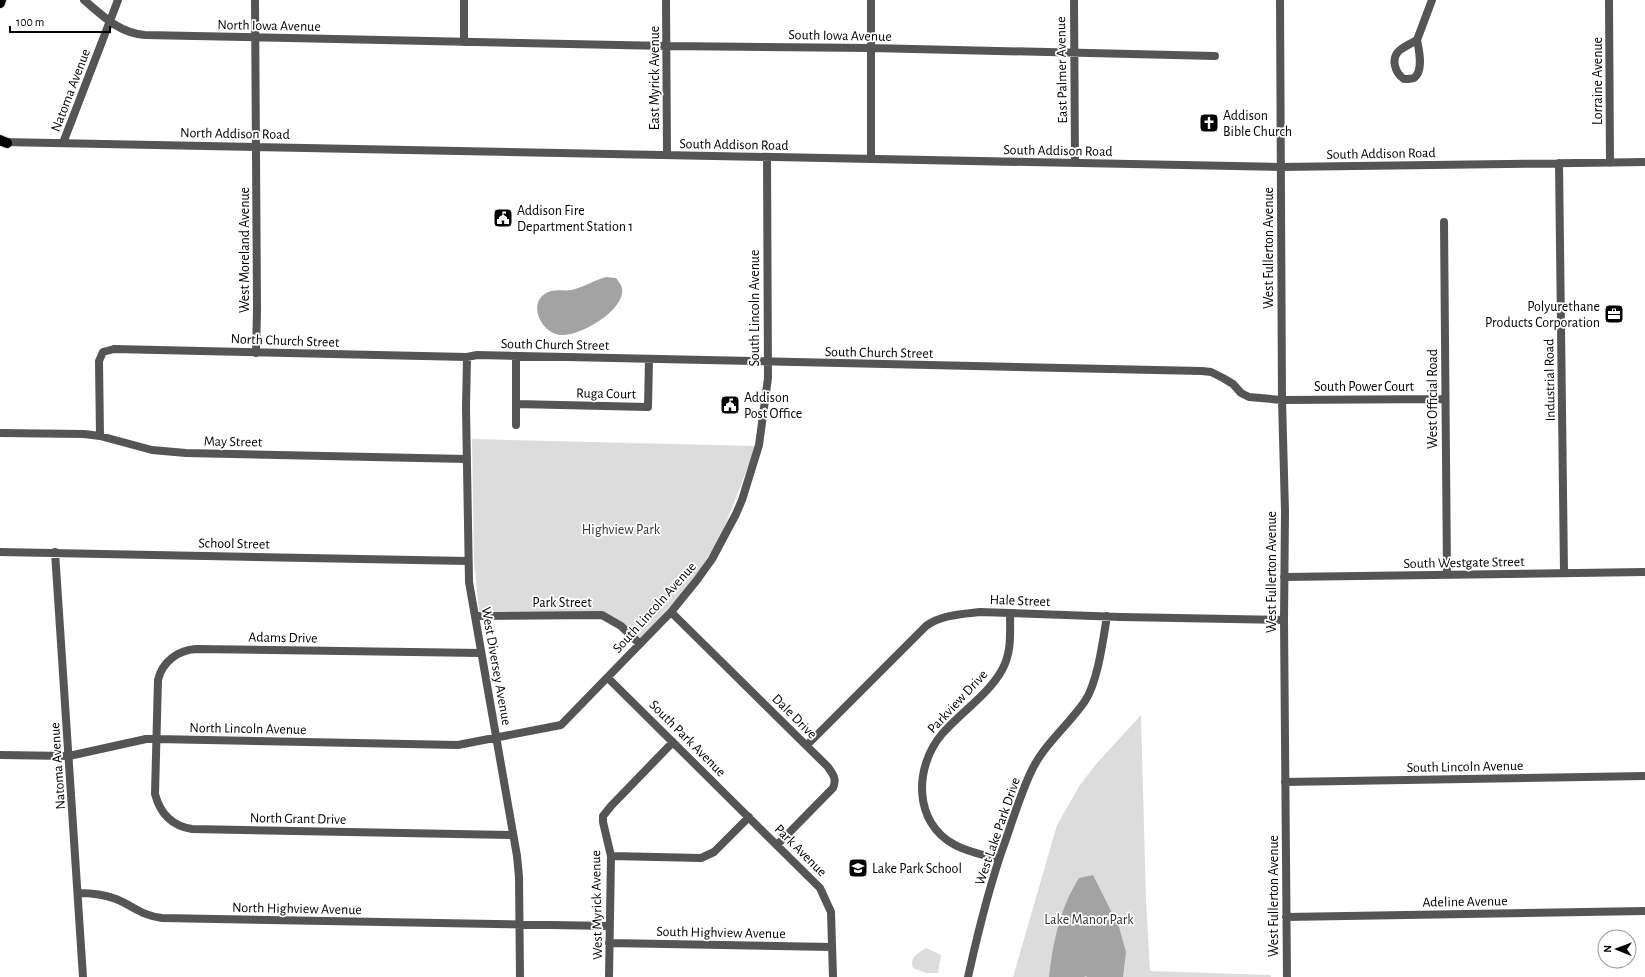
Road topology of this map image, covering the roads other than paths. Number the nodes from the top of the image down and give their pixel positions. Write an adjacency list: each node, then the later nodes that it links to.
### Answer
1 (1, 0): 12 (main road)
2 (84, 0): 13 (street, North Iowa Avenue)
3 (118, 0): 13 (street, Natoma Avenue)
4 (255, 0): 14 (street, West Moreland Avenue)
5 (464, 0): 16 (street)
6 (666, 0): 17 (street, East Myrick Avenue)
7 (871, 0): 18 (street)
8 (1074, 0): 19 (street, East Palmer Avenue)
9 (1280, 0): 32 (street, West Fullerton Avenue)
10 (1432, 0): 15 (street)
11 (1609, 0): 31 (street, Lorraine Avenue)
12 (0, 3)
13 (110, 22): 14 (street, North Iowa Avenue); 22 (street, Natoma Avenue)
14 (255, 37): 16 (street, North Iowa Avenue); 23 (street, West Moreland Avenue)
15 (1417, 40): 15 (street)
16 (464, 42): 17 (street, South Iowa Avenue)
17 (667, 46): 18 (street, South Iowa Avenue); 25 (street, East Myrick Avenue)
18 (871, 48): 19 (street, South Iowa Avenue); 27 (street)
19 (1074, 54): 20 (street, South Iowa Avenue); 29 (street, East Palmer Avenue)
20 (1215, 56)
21 (2, 142): 22 (street, North Addison Road)
22 (63, 144): 23 (street, North Addison Road)
23 (256, 148): 24 (street, North Addison Road); 34 (street, West Moreland Avenue)
24 (470, 152): 25 (street, South Addison Road)
25 (667, 155): 26 (street, South Addison Road)
26 (767, 157): 27 (street, South Addison Road); 38 (street, South Lincoln Avenue)
27 (871, 159): 29 (street, South Addison Road)
28 (1645, 162): 31 (street, South Addison Road)
29 (1075, 163): 32 (street, South Addison Road)
30 (1559, 163): 31 (street, South Addison Road); 32 (street, South Addison Road); 50 (street, Industrial Road)
31 (1610, 163)
32 (1280, 167): 40 (street, West Fullerton Avenue)
33 (1444, 222): 39 (street, West Official Road)
34 (256, 353): 36 (street, North Church Street); 44 (street, North Church Street)
35 (516, 356): 36 (street, South Church Street); 37 (street, South Church Street); 41 (street)
36 (467, 357): 45 (street, West Diversey Avenue)
37 (649, 359): 38 (street, South Church Street); 41 (street, Ruga Court)
38 (768, 362): 40 (street, South Church Street); 53 (street, South Lincoln Avenue)
39 (1445, 399): 40 (street, South Power Court); 51 (street, West Official Road)
40 (1282, 400): 52 (street, West Fullerton Avenue)
41 (516, 404): 42 (street)
42 (516, 425)
43 (0, 433): 44 (street, May Street)
44 (100, 436): 45 (street, May Street)
45 (467, 459): 48 (street, West Diversey Avenue)
46 (0, 552): 47 (street, School Street)
47 (55, 552): 48 (street, School Street); 66 (street, Natoma Avenue)
48 (468, 561): 55 (street, West Diversey Avenue)
49 (1645, 572): 50 (street, South Westgate Street)
50 (1564, 573): 51 (street, South Westgate Street)
51 (1447, 575): 52 (street, South Westgate Street)
52 (1284, 577): 57 (street, West Fullerton Avenue)
53 (671, 612): 58 (street, South Lincoln Avenue); 64 (street, Dale Drive)
54 (1010, 613): 56 (street, Hale Street); 64 (street, Hale Street); 73 (street, Parkview Drive)
55 (475, 616): 58 (street, Park Street); 59 (street, West Diversey Avenue)
56 (1107, 616): 57 (street, Hale Street); 73 (street, West Lake Park Drive)
57 (1284, 620): 68 (street, West Fullerton Avenue)
58 (640, 644): 60 (street, South Lincoln Avenue)
59 (481, 653): 61 (street, West Diversey Avenue); 62 (street, Adams Drive)
60 (608, 678): 61 (street, South Lincoln Avenue); 63 (street, South Park Avenue)
61 (496, 738): 62 (street, North Lincoln Avenue); 70 (street, West Diversey Avenue)
62 (156, 739): 66 (street, North Lincoln Avenue); 70 (street, North Grant Drive)
63 (673, 742): 69 (street, South Park Avenue); 72 (street, West Myrick Avenue)
64 (807, 746): 71 (street, Dale Drive)
65 (0, 755): 66 (street, North Lincoln Avenue)
66 (69, 756): 74 (street, Natoma Avenue)
67 (1645, 776): 68 (street, South Lincoln Avenue)
68 (1285, 782): 76 (street, West Fullerton Avenue)
69 (749, 817): 71 (street, Park Avenue); 72 (street)
70 (513, 835): 77 (street, West Diversey Avenue)
71 (778, 845): 80 (street, Park Avenue)
72 (611, 856): 78 (street, West Myrick Avenue)
73 (998, 859): 85 (street, West Lake Park Drive)
74 (78, 893): 77 (street, North Highview Avenue); 81 (street, Natoma Avenue)
75 (1645, 911): 76 (street, Adeline Avenue)
76 (1286, 917): 86 (street, West Fullerton Avenue)
77 (520, 925): 78 (street); 82 (street, West Diversey Avenue)
78 (610, 926): 79 (street, West Myrick Avenue)
79 (609, 943): 80 (street, South Highview Avenue); 83 (street, West Myrick Avenue)
80 (832, 948): 84 (street, Park Avenue)
81 (83, 977)
82 (520, 977)
83 (610, 977)
84 (833, 977)
85 (968, 977)
86 (1286, 977)

